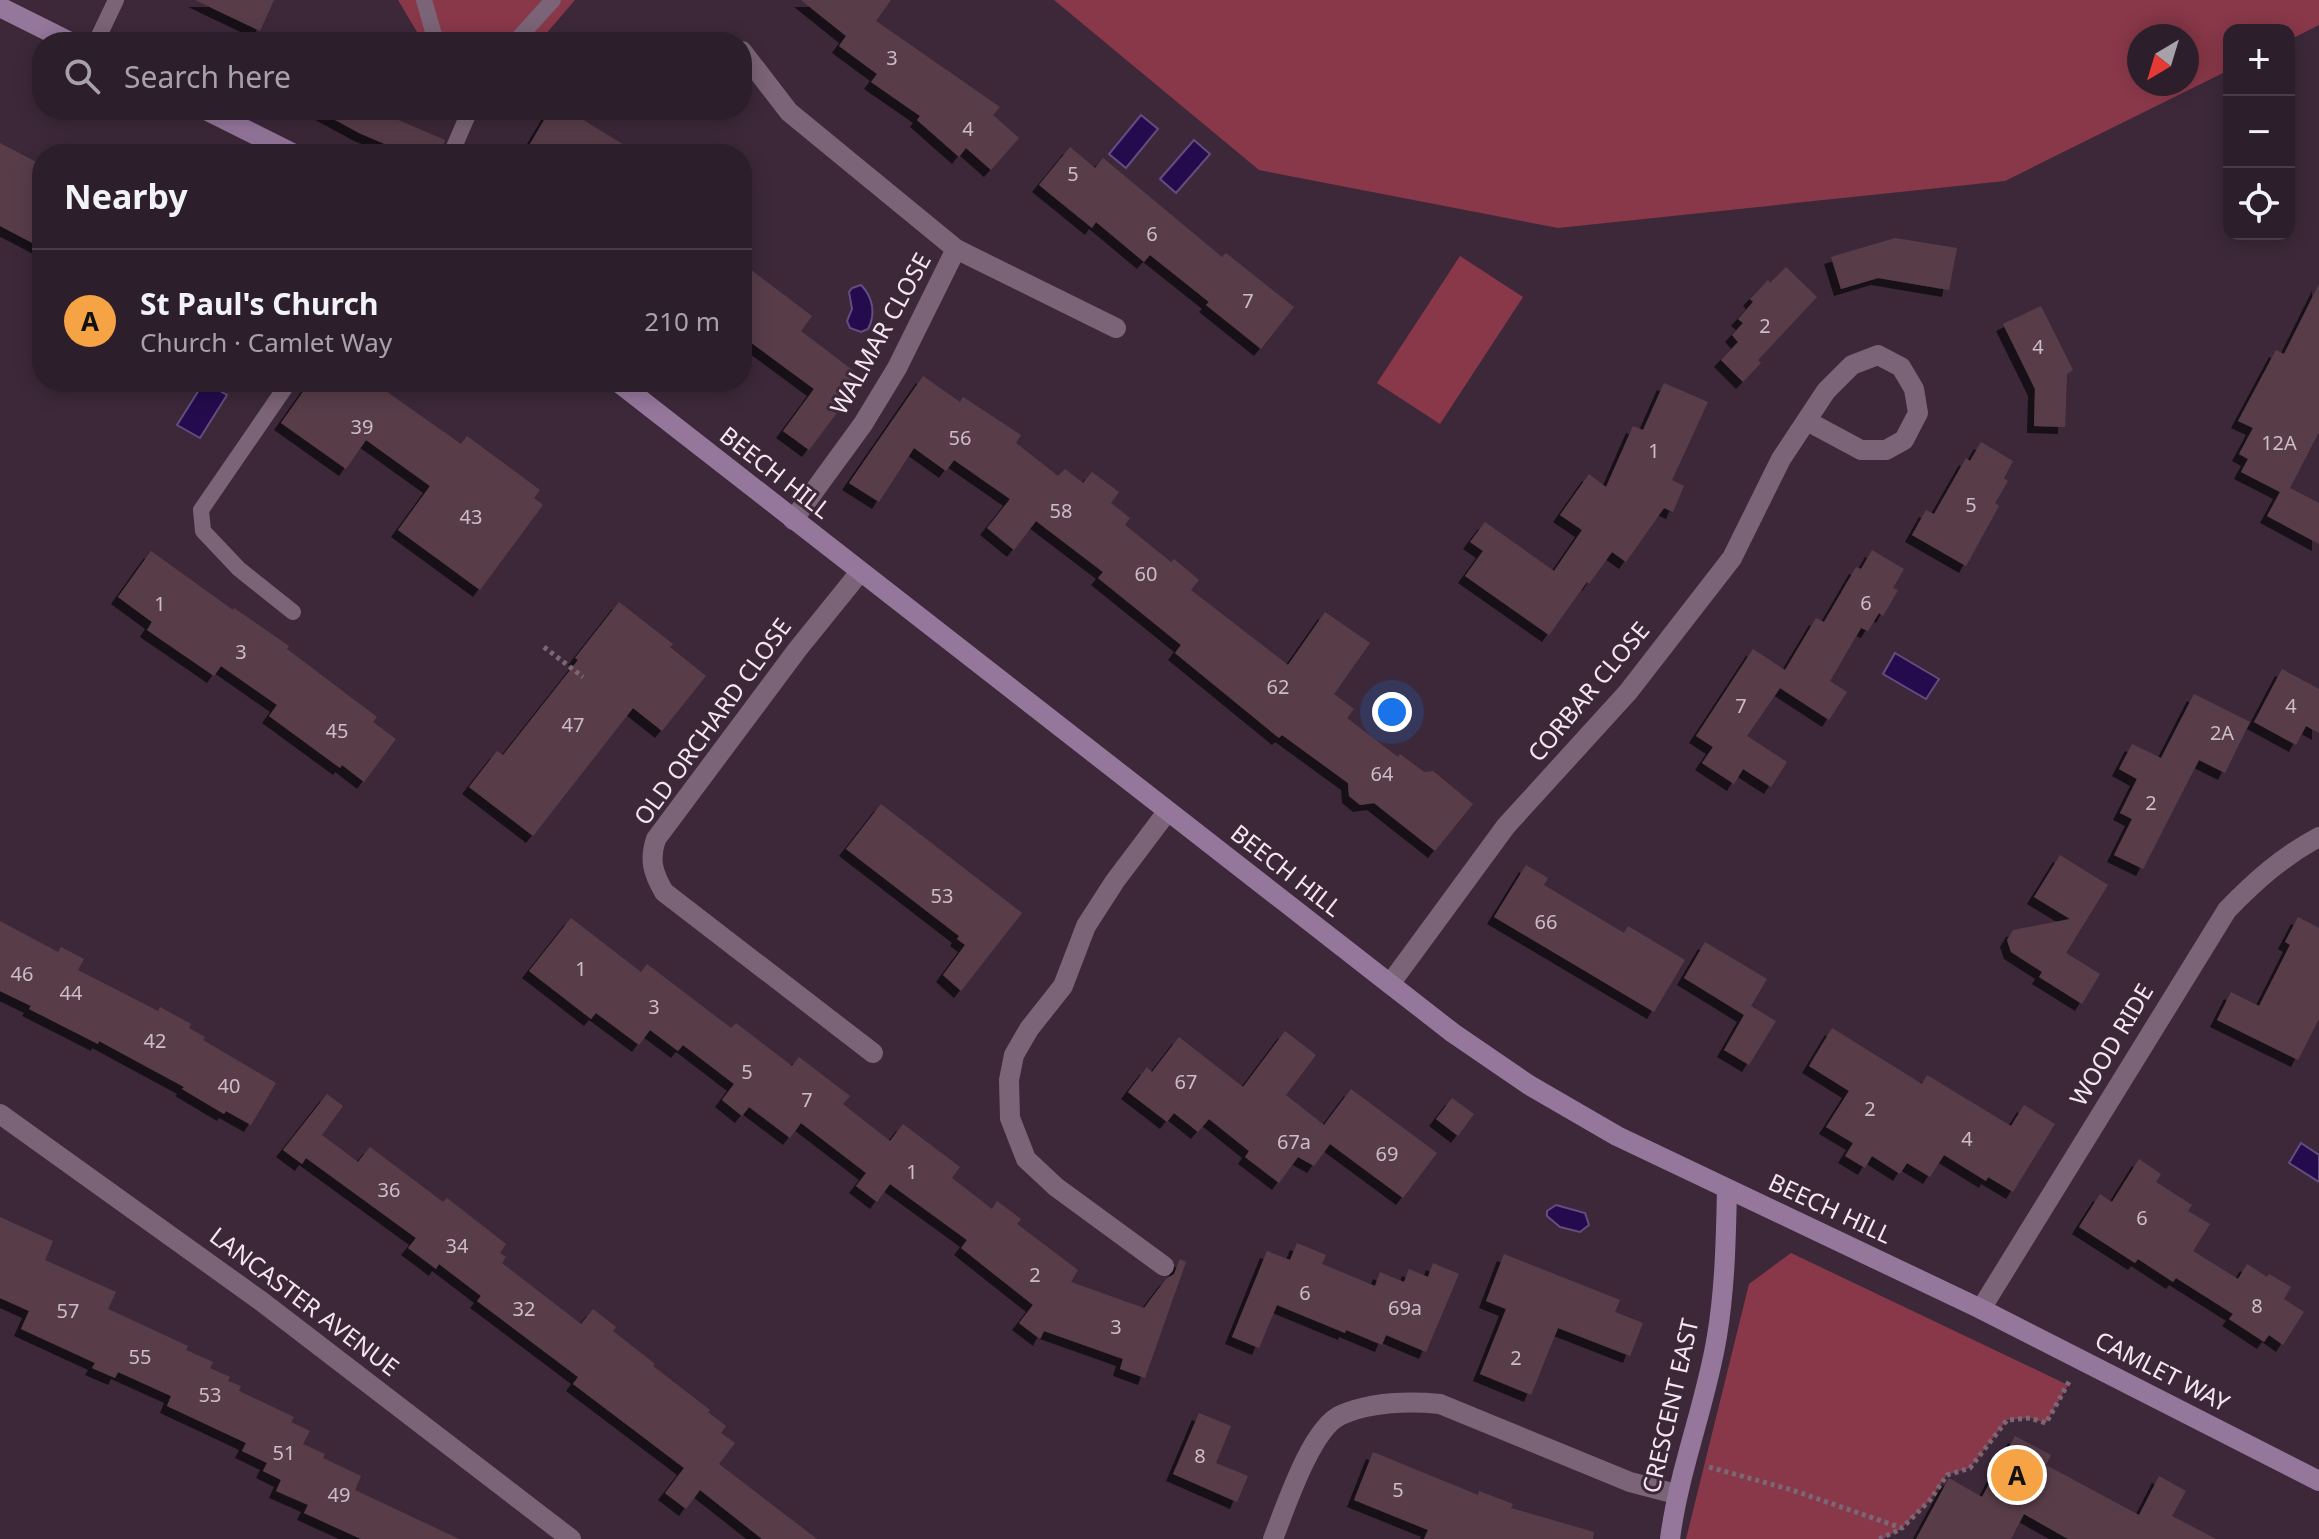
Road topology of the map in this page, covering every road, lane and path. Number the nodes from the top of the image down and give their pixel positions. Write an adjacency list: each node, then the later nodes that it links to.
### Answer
1 (116, 0): 6 (lane)
2 (424, 0): 7 (lane)
3 (553, 0): 8 (lane)
4 (0, 7): 5 (street)
5 (50, 32)
6 (101, 32)
7 (433, 32)
8 (524, 32)
9 (752, 64): 14 (street, WALMAR CLOSE)
10 (226, 120): 12 (street)
11 (466, 120): 13 (lane)
12 (274, 144)
13 (455, 144)
14 (956, 249): 15 (street, WALMAR CLOSE); 19 (street, WALMAR CLOSE)
15 (1116, 328)
16 (282, 392): 21 (lane)
17 (631, 392): 19 (street, BEECH HILL)
18 (1807, 421): 18 (street, CORBAR CLOSE); 26 (street, CORBAR CLOSE)
19 (793, 520): 20 (street, BEECH HILL)
20 (860, 572): 24 (street, BEECH HILL); 27 (street, OLD ORCHARD CLOSE)
21 (293, 612)
22 (544, 647): 23 (path)
23 (583, 677)
24 (1167, 812): 26 (street, BEECH HILL); 30 (street)
25 (2319, 837): 31 (street, WOOD RIDE)
26 (1390, 984): 29 (street, BEECH HILL)
27 (873, 1053)
28 (0, 1114): 37 (street, LANCASTER AVENUE)
29 (1727, 1189): 31 (street, BEECH HILL); 33 (street, CRESCENT EAST)
30 (1164, 1266)
31 (1981, 1309): 32 (street, CAMLET WAY)
32 (2081, 1360): 34 (street, CAMLET WAY); 36 (path)
33 (1685, 1460): 35 (street, CRESCENT EAST); 36 (path)
34 (2319, 1481)
35 (1676, 1494): 38 (street); 39 (street, CRESCENT EAST)
36 (1902, 1528): 40 (path)
37 (571, 1539)
38 (1273, 1539)
39 (1670, 1539)
40 (1879, 1539)

